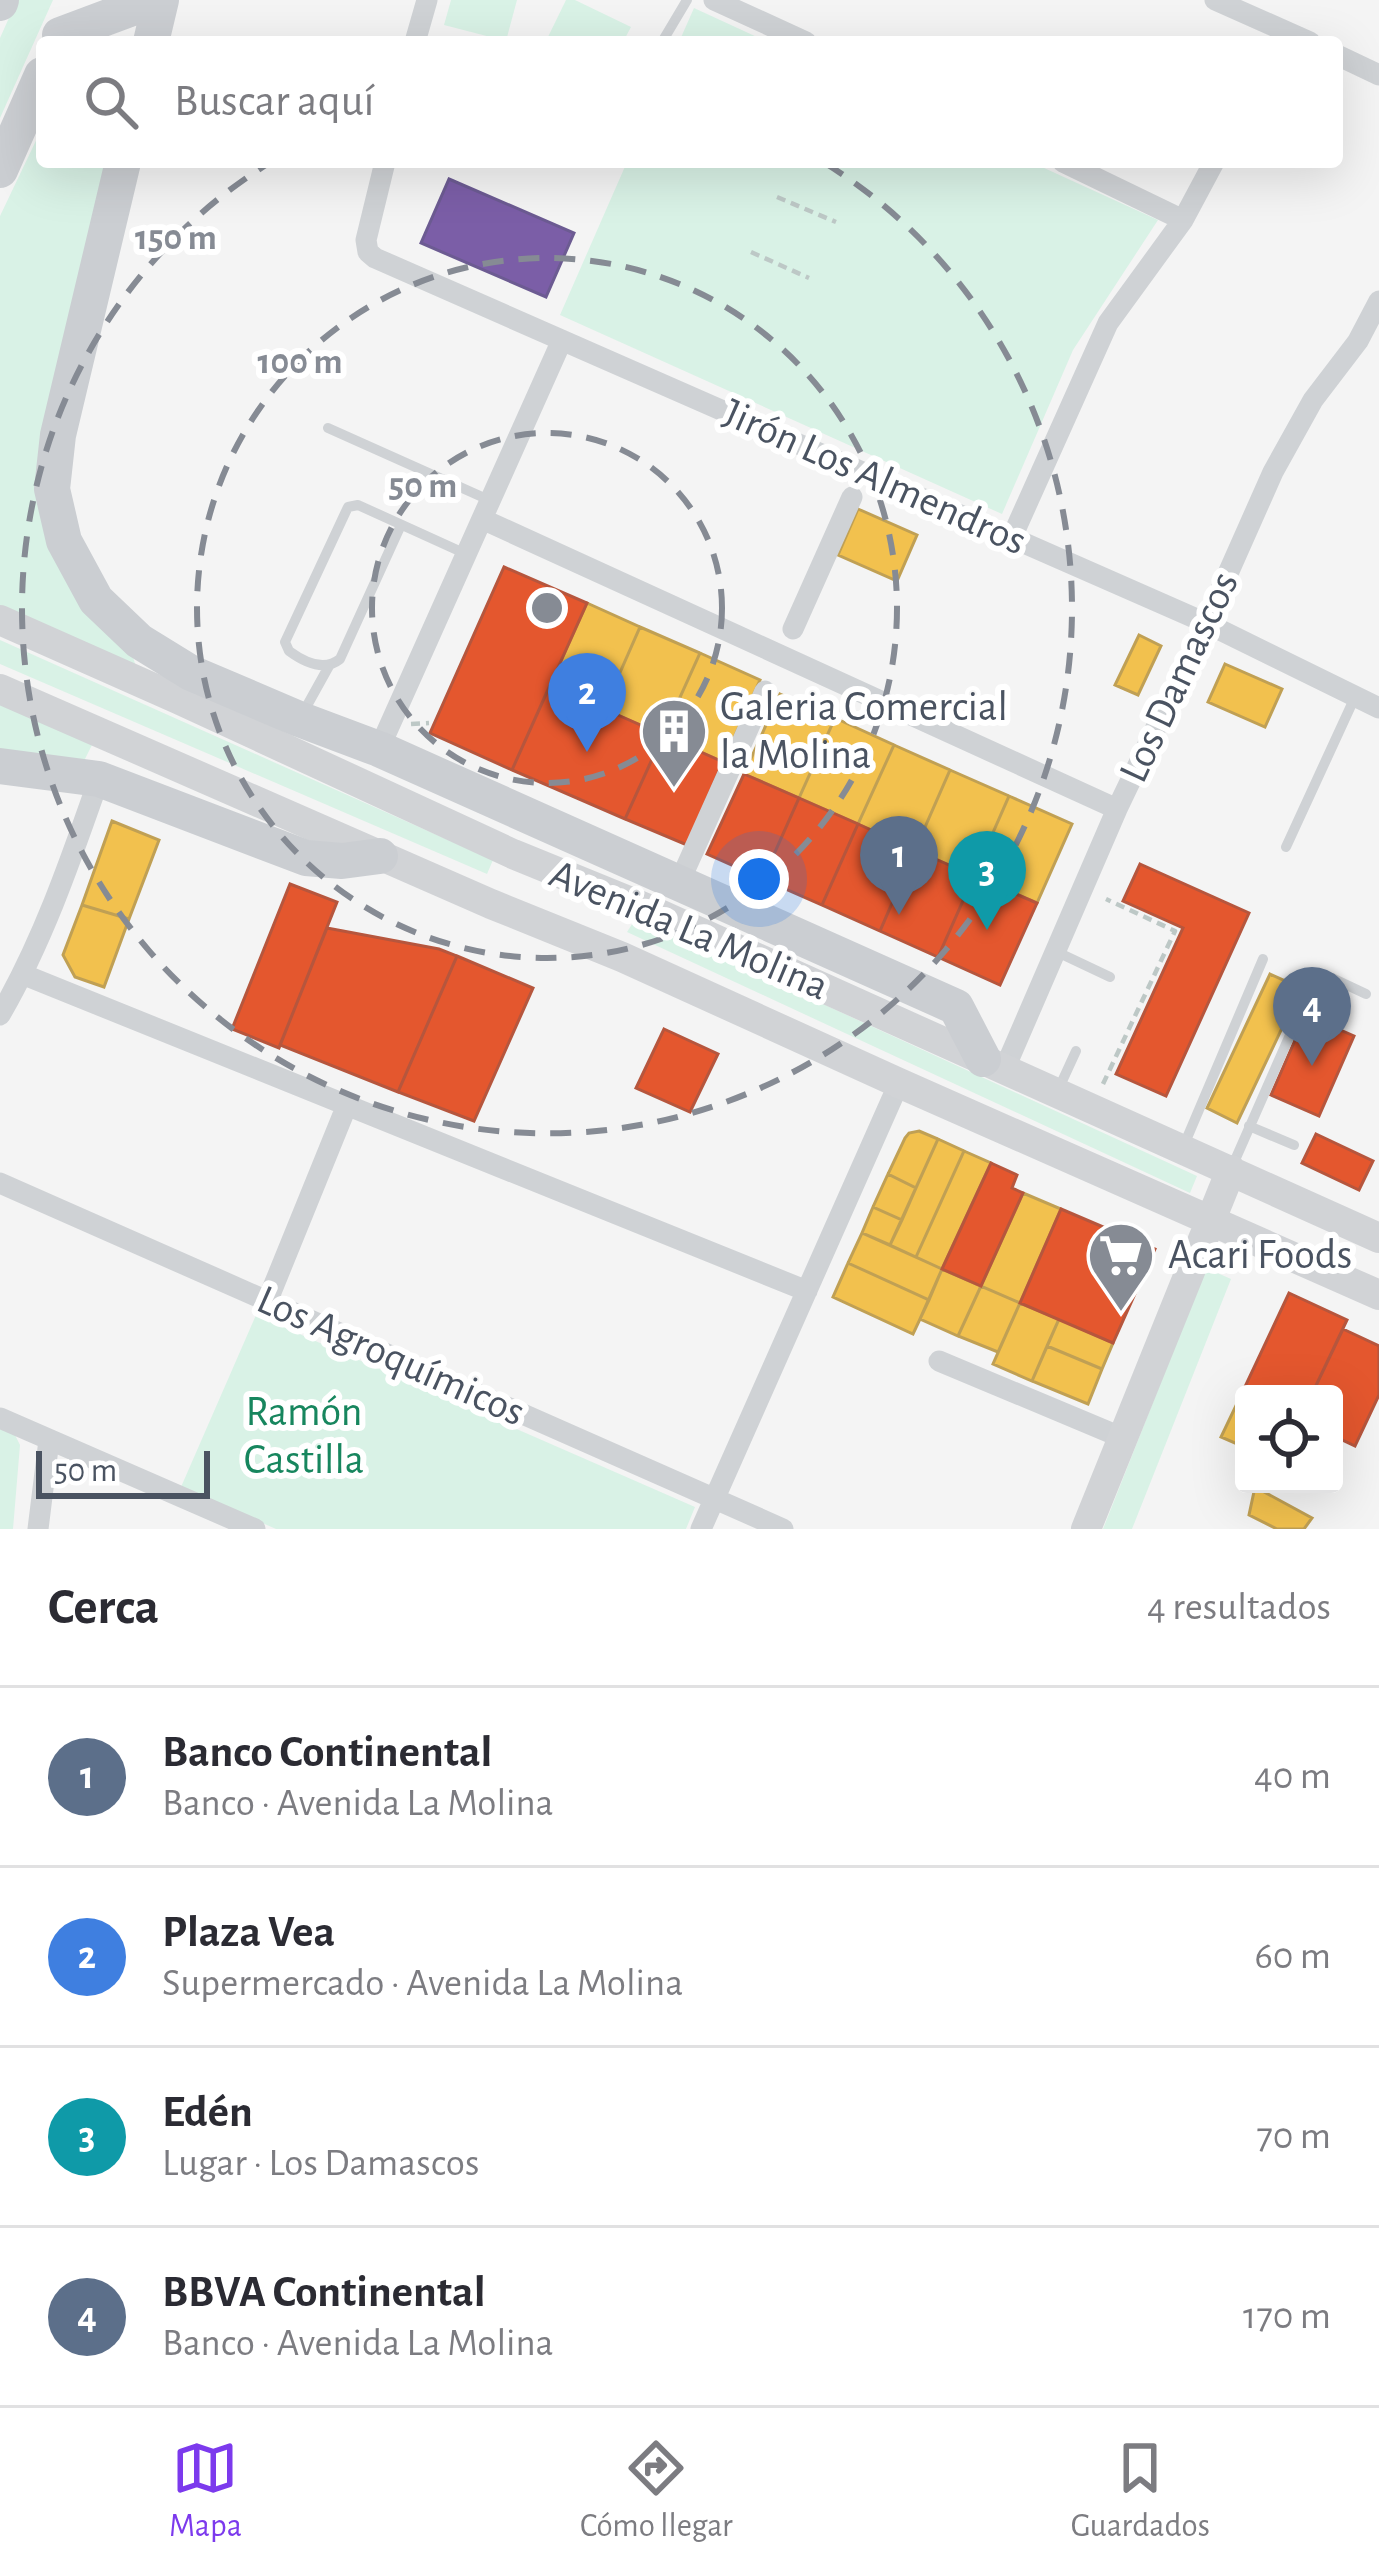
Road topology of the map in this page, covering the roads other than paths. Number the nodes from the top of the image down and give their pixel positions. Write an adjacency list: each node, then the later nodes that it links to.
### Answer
1 (76, 0): 8 (main road)
2 (158, 0): 9 (main road); 10 (main road)
3 (427, 0): 11 (street)
4 (687, 0): 12 (lane)
5 (714, 0): 13 (street)
6 (1215, 0): 7 (street)
7 (1269, 33)
8 (59, 36)
9 (63, 36)
10 (152, 36)
11 (418, 36)
12 (666, 36)
13 (793, 36)
14 (1343, 58): 15 (street)
15 (1379, 75)
16 (36, 89): 21 (main road)
17 (122, 168): 41 (main road)
18 (384, 168): 24 (street, Jirón Los Almendros)
19 (1075, 168): 22 (street)
20 (1211, 168): 22 (street)
21 (0, 170)
22 (1183, 220): 31 (street)
23 (1379, 301): 25 (street, Los Damascos)
24 (562, 340): 29 (street); 31 (street, Jirón Los Almendros)
25 (1358, 340): 26 (street); 34 (street, Los Damascos)
26 (1379, 350)
27 (328, 428): 29 (lane)
28 (852, 497): 35 (street)
29 (486, 509): 32 (street); 46 (street)
30 (401, 525): 32 (lane); 36 (lane); 36 (lane)
31 (1012, 537): 34 (street, Jirón Los Almendros)
32 (466, 554): 42 (street)
33 (0, 620): 41 (main road, Avenida La Molina)
34 (1206, 623): 39 (street, Jirón Los Almendros); 46 (street, Los Damascos)
35 (793, 629)
36 (329, 666): 41 (lane)
37 (0, 689): 48 (main road, Avenida La Molina)
38 (765, 691): 50 (street)
39 (1355, 697): 40 (street, Jirón Los Almendros); 47 (lane)
40 (1379, 708)
41 (291, 734): 42 (main road); 49 (main road, Avenida La Molina)
42 (379, 748): 45 (main road)
43 (0, 766): 44 (main road)
44 (99, 778): 48 (main road); 55 (street)
45 (472, 790): 49 (main road); 50 (main road)
46 (1117, 809): 52 (street, Los Damascos)
47 (1286, 847)
48 (380, 856): 53 (main road, Avenida La Molina)
49 (543, 867): 51 (main road, Avenida La Molina)
50 (679, 883): 60 (main road)
51 (648, 909): 53 (main road); 60 (main road, Avenida La Molina)
52 (1055, 951): 56 (lane); 60 (street, Los Damascos)
53 (622, 957): 61 (main road, Avenida La Molina)
54 (1263, 959): 66 (lane)
55 (22, 974): 58 (street); 63 (street)
56 (1110, 977)
57 (1366, 994): 64 (lane)
58 (0, 1015)
59 (1076, 1051): 62 (lane)
60 (994, 1063): 62 (main road, Avenida La Molina)
61 (899, 1083): 70 (main road, Avenida La Molina); 73 (street)
62 (1058, 1091): 66 (main road, Avenida La Molina)
63 (347, 1105): 73 (street); 75 (street)
64 (1249, 1126): 65 (lane); 67 (lane)
65 (1294, 1144)
66 (1182, 1148): 67 (main road, Avenida La Molina)
67 (1231, 1170): 69 (main road, Avenida La Molina); 70 (main road)
68 (0, 1183): 75 (street, Los Agroquímicos)
69 (1283, 1194): 71 (main road, Avenida La Molina); 72 (main road)
70 (1209, 1219): 72 (main road, Avenida La Molina); 78 (main road)
71 (1379, 1238)
72 (1262, 1243): 74 (main road, Avenida La Molina)
73 (807, 1291): 80 (street)
74 (1379, 1295)
75 (267, 1302): 80 (street, Los Agroquímicos)
76 (939, 1361): 78 (street)
77 (0, 1418): 79 (street)
78 (1123, 1438): 85 (main road)
79 (49, 1440): 81 (street); 82 (street)
80 (715, 1499): 83 (street); 84 (street, Los Agroquímicos)
81 (38, 1529)
82 (255, 1529)
83 (701, 1529)
84 (783, 1529)
85 (1086, 1529)

